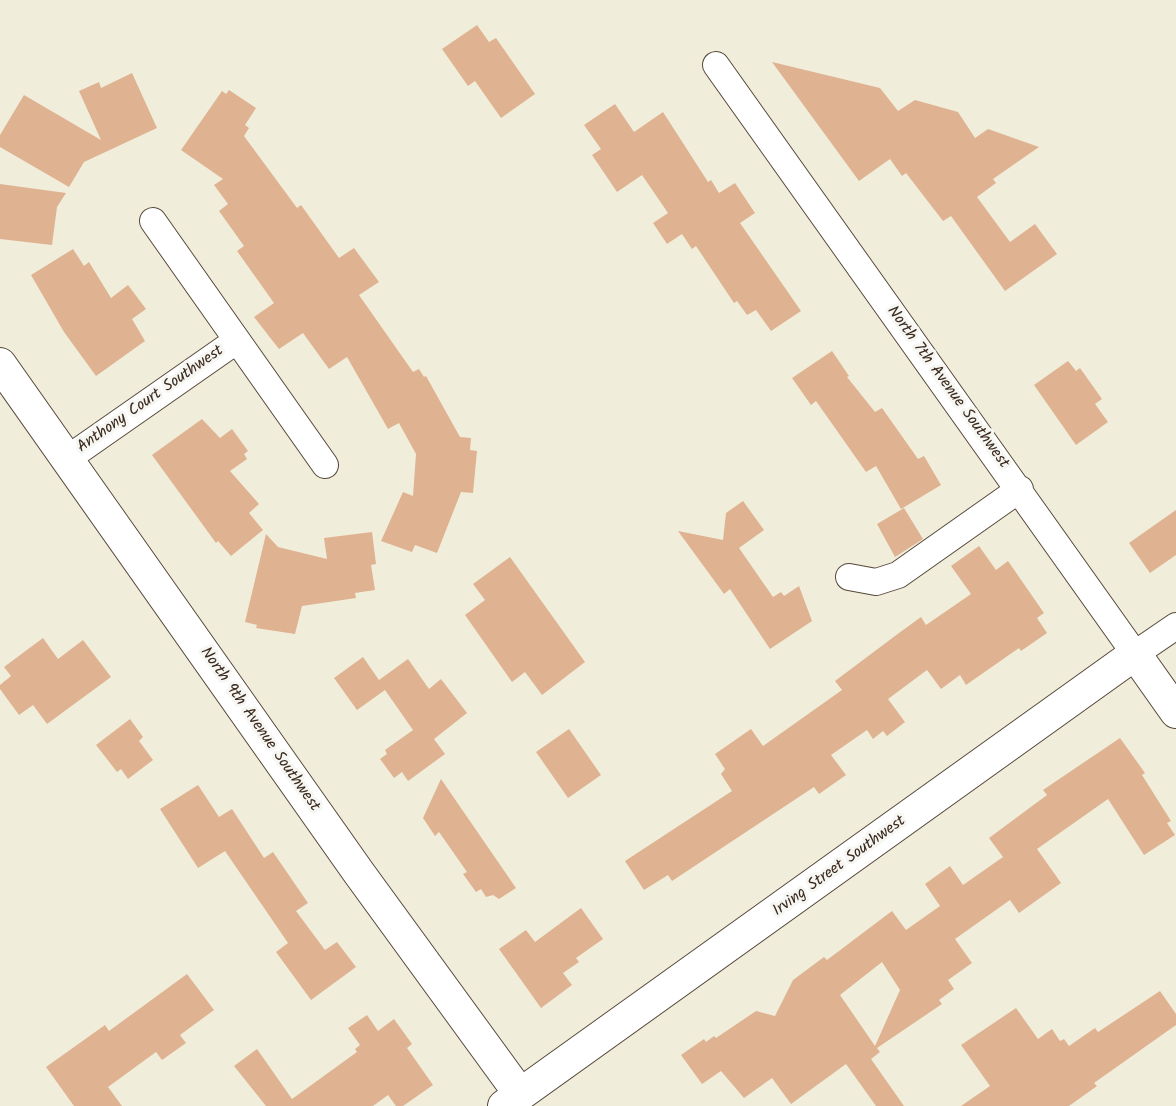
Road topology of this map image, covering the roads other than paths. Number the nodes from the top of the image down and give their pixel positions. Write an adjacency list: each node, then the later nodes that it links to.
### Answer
1 (716, 65): 7 (street, North 7th Avenue Southwest)
2 (153, 221): 3 (street, Anthony Court Southwest)
3 (236, 341): 5 (street, Anthony Court Southwest); 6 (street, Anthony Court Southwest)
4 (0, 364): 5 (street, North 9th Avenue Southwest)
5 (67, 459): 12 (street, North 9th Avenue Southwest)
6 (325, 465)
7 (1020, 489): 8 (street); 10 (street, North 7th Avenue Southwest)
8 (849, 577)
9 (1176, 627): 10 (street, Irving Street Southwest)
10 (1136, 654): 11 (street, North 7th Avenue Southwest); 12 (street, Irving Street Southwest)
11 (1176, 712)
12 (512, 1100)

